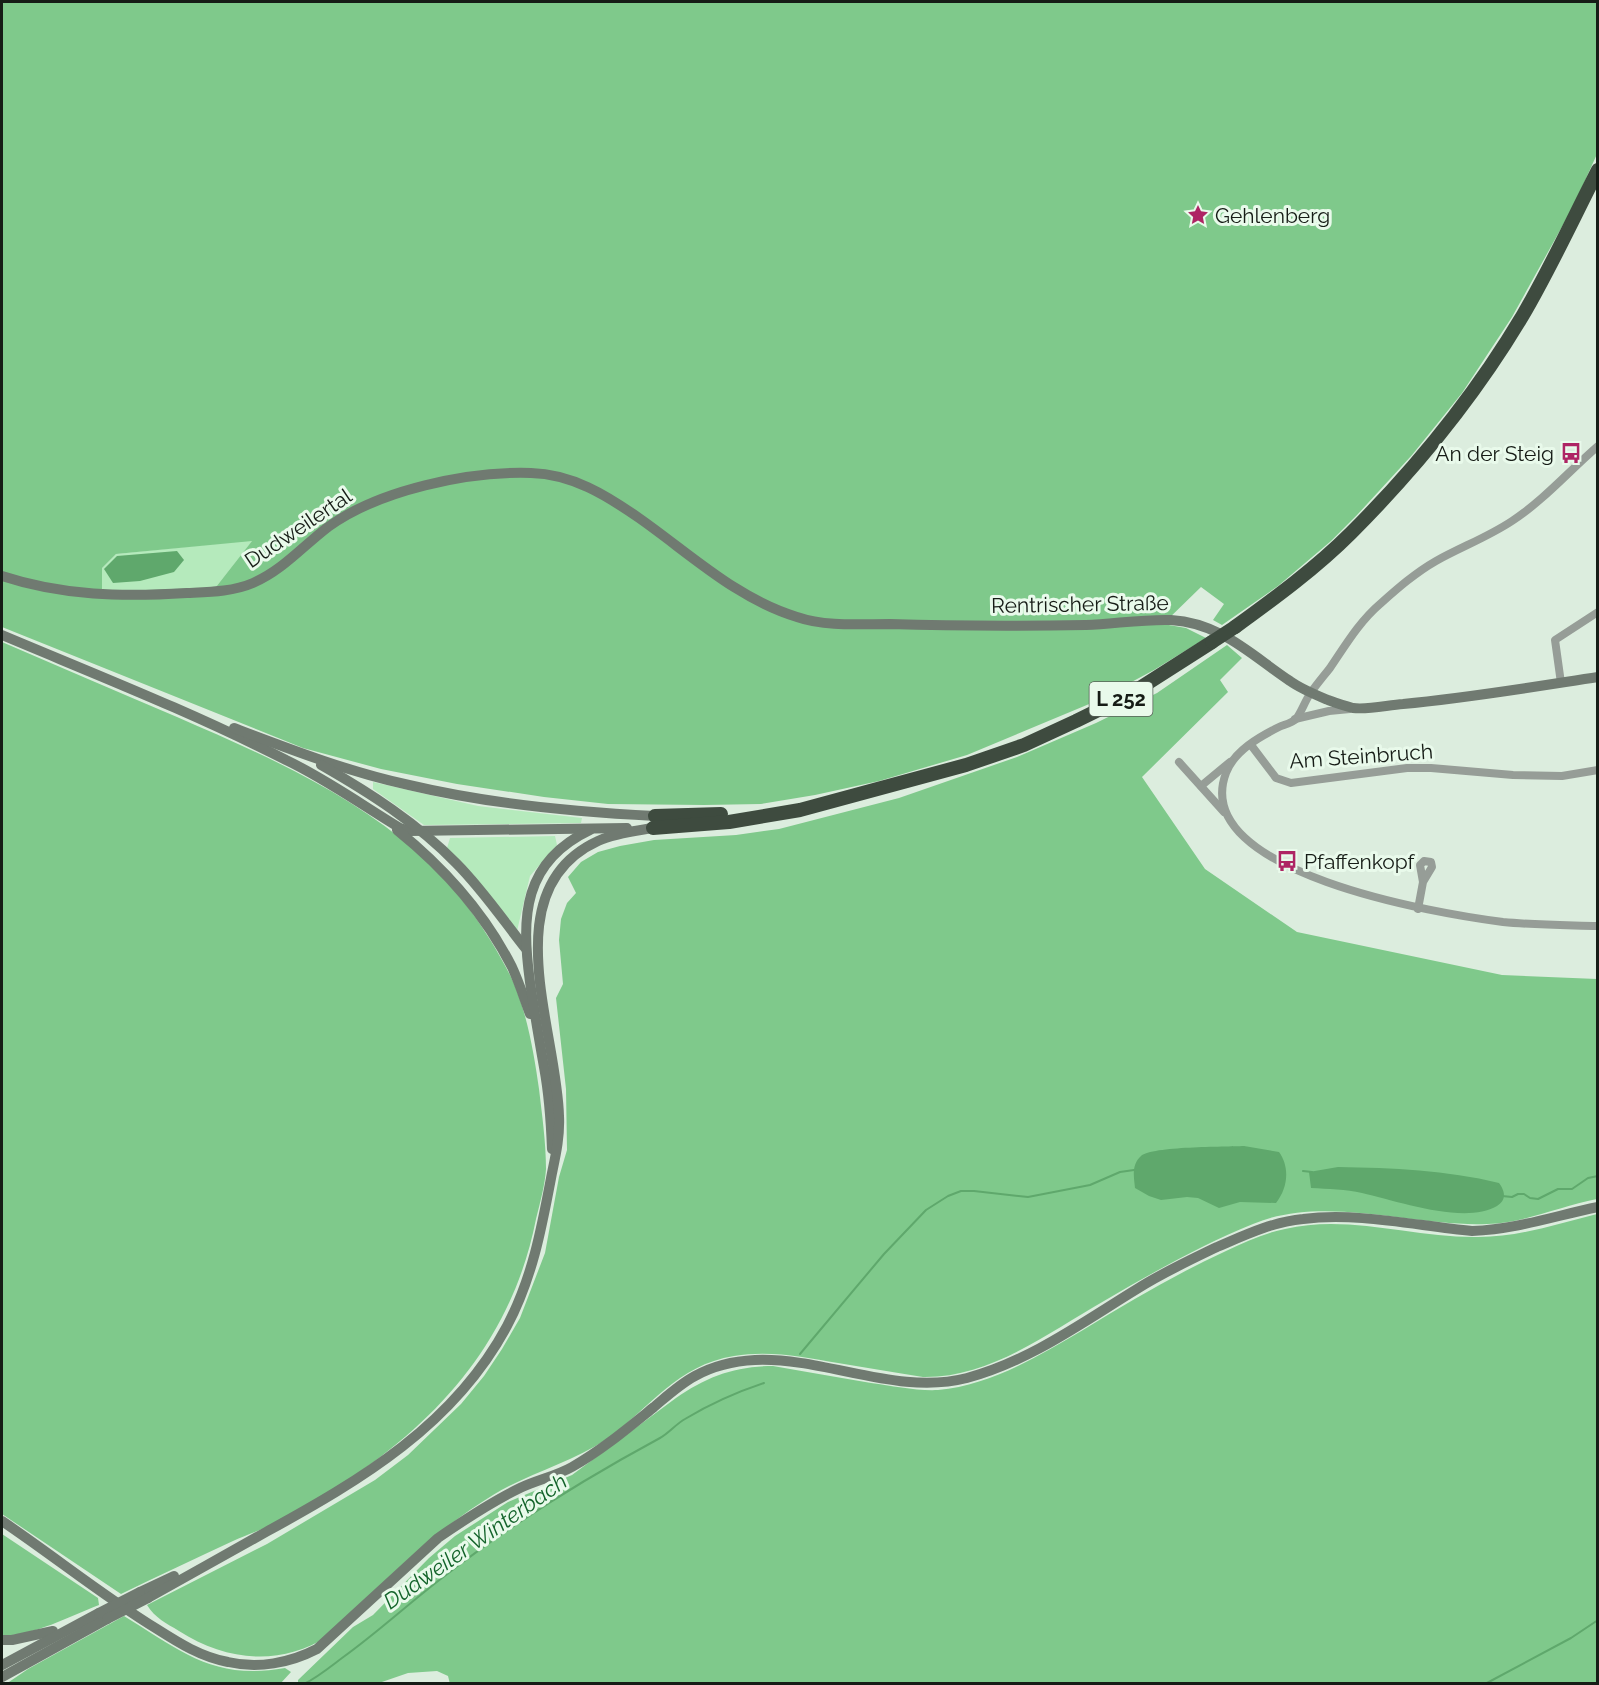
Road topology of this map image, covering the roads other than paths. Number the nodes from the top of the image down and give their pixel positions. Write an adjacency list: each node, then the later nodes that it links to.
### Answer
1 (1598, 170): 21 (highway, L 252, bridge)
2 (1598, 446): 10 (street)
3 (2, 576): 4 (main road, Dudweilertal)
4 (728, 583): 10 (main road, Rentrischer Straße)
5 (1598, 612): 9 (street)
6 (2, 635): 8 (main road)
7 (1598, 676): 9 (main road, Rentrischer Straße)
8 (104, 678): 14 (main road); 19 (main road)
9 (1561, 683): 11 (main road, Rentrischer Straße)
10 (1311, 692): 11 (main road, Rentrischer Straße); 12 (street)
11 (1355, 708): 12 (street)
12 (1295, 719): 13 (street)
13 (1251, 745): 15 (street); 17 (street, Am Steinbruch)
14 (303, 754): 21 (main road); 23 (main road)
15 (1233, 759): 18 (street); 20 (street)
16 (1179, 762): 18 (street)
17 (1598, 770)
18 (1201, 786): 20 (street)
19 (376, 813): 23 (main road); 29 (main road)
20 (1229, 818): 25 (street)
21 (654, 822): 22 (main road); 28 (main road)
22 (594, 829): 23 (main road); 27 (main road)
23 (424, 832): 27 (main road)
24 (1424, 882): 25 (street)
25 (1418, 909): 26 (street)
26 (1598, 926)
27 (526, 949): 28 (main road); 29 (main road)
28 (541, 982): 30 (main road)
29 (537, 1034): 30 (main road)
30 (552, 1173): 33 (main road, bridge)
31 (1598, 1206): 32 (main road)
32 (2, 1522)
33 (103, 1616): 34 (main road); 37 (main road)
34 (82, 1621): 35 (main road); 36 (main road)
35 (2, 1640)
36 (2, 1665)
37 (2, 1677)

